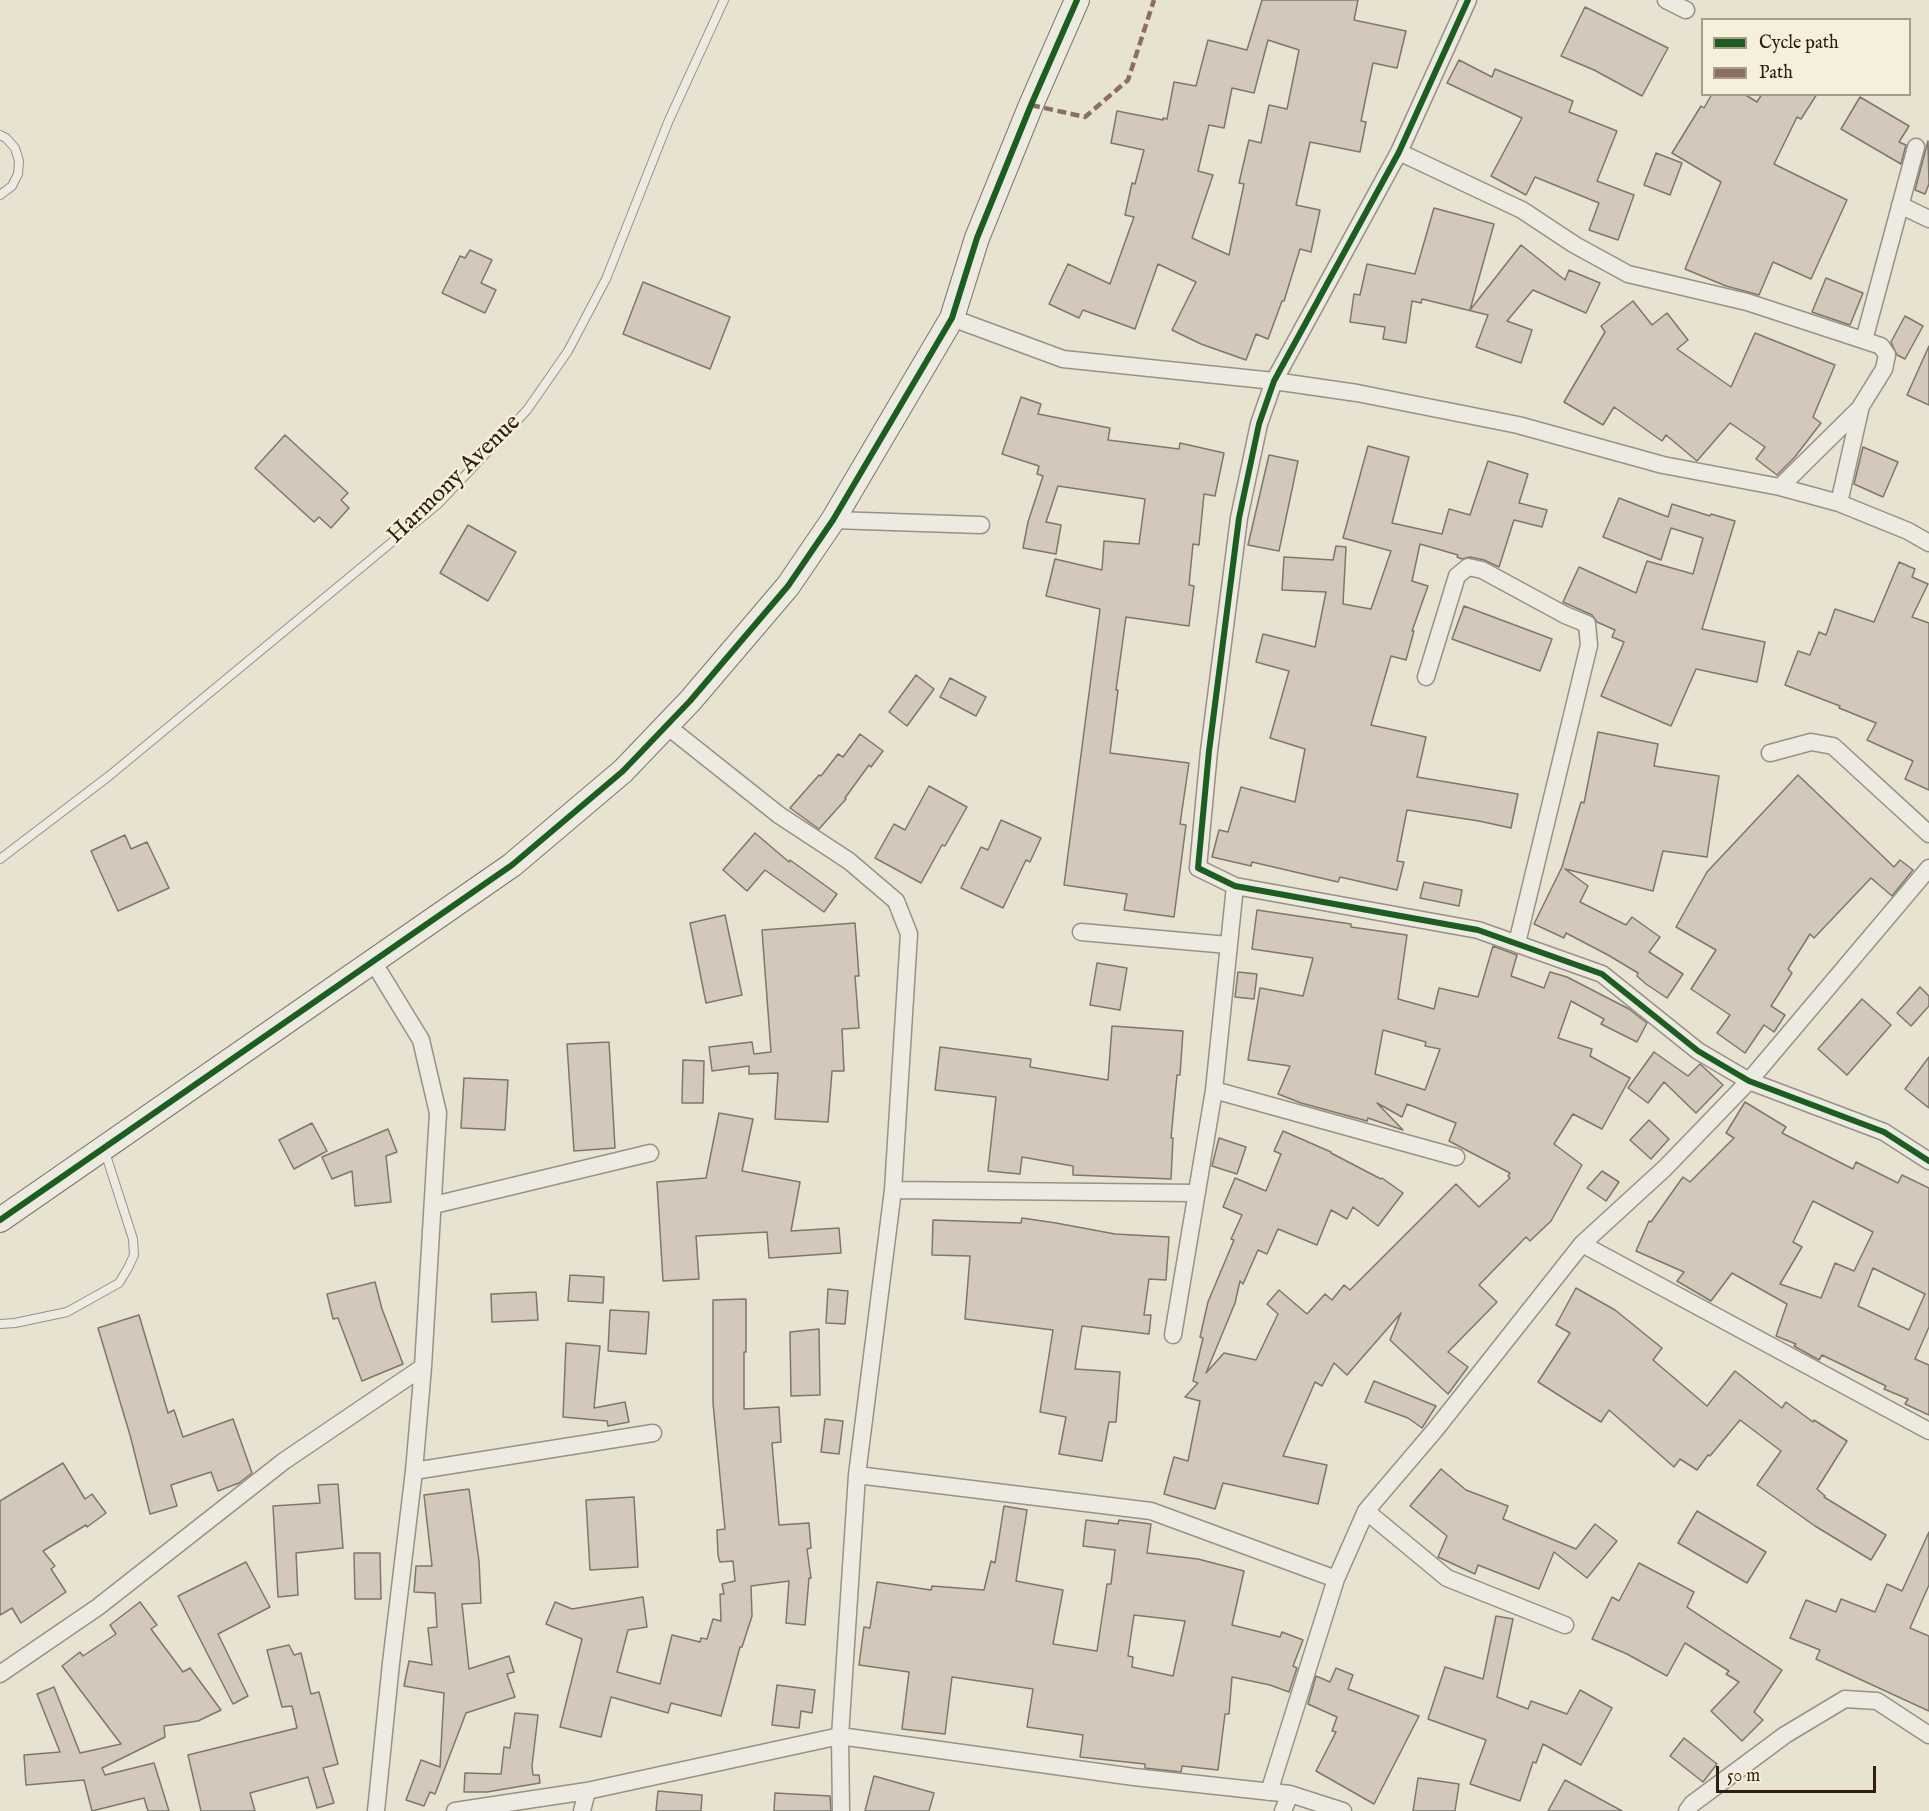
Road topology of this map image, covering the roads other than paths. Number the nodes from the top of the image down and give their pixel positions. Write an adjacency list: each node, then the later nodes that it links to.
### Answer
1 (724, 0): 25 (lane, Harmony Avenue)
2 (1077, 0): 12 (street)
3 (1468, 0): 8 (street)
4 (1666, 0): 5 (street)
5 (1686, 10)
6 (0, 135): 9 (lane)
7 (1916, 147): 10 (street)
8 (1399, 152): 13 (street); 14 (street)
9 (0, 195)
10 (1900, 206): 11 (street); 13 (street)
11 (1929, 219)
12 (952, 318): 14 (street); 18 (street)
13 (1864, 340): 15 (street)
14 (1274, 381): 16 (street); 27 (street)
15 (1862, 406): 16 (street); 17 (street)
16 (1780, 487): 17 (street)
17 (1839, 503): 20 (street)
18 (833, 519): 19 (street); 22 (street)
19 (981, 525)
20 (1929, 543)
21 (1426, 677): 29 (street)
22 (667, 726): 31 (street); 38 (street)
23 (1770, 753): 24 (street)
24 (1929, 834)
25 (0, 859)
26 (1929, 868): 32 (street)
27 (1235, 886): 29 (street); 30 (street)
28 (1081, 932): 30 (street)
29 (1517, 943): 32 (street)
30 (1228, 945): 33 (street)
31 (372, 960): 34 (street); 40 (street)
32 (1749, 1081): 37 (street); 42 (street)
33 (1214, 1089): 36 (street); 39 (street)
34 (104, 1149): 41 (street); 43 (lane)
35 (650, 1152): 40 (street)
36 (1456, 1157)
37 (1929, 1161)
38 (893, 1190): 39 (street); 49 (street)
39 (1197, 1192): 44 (street)
40 (434, 1205): 45 (street)
41 (0, 1220)
42 (1582, 1244): 46 (street); 50 (street)
43 (0, 1324)
44 (1173, 1335)
45 (423, 1367): 48 (street); 53 (street)
46 (1929, 1431)
47 (652, 1433): 48 (street)
48 (414, 1471): 60 (street)
49 (857, 1475): 51 (street); 55 (street)
50 (1366, 1511): 51 (street); 52 (street)
51 (1336, 1579): 57 (street)
52 (1565, 1625)
53 (0, 1674)
54 (1929, 1735): 59 (street)
55 (840, 1736): 56 (street); 57 (street); 63 (street)
56 (586, 1791): 61 (street); 62 (street)
57 (1269, 1792): 58 (street)
58 (1290, 1794): 64 (street); 65 (street)
59 (1692, 1809)
60 (376, 1811)
61 (455, 1811)
62 (582, 1811)
63 (841, 1811)
64 (1283, 1811)
65 (1343, 1811)

